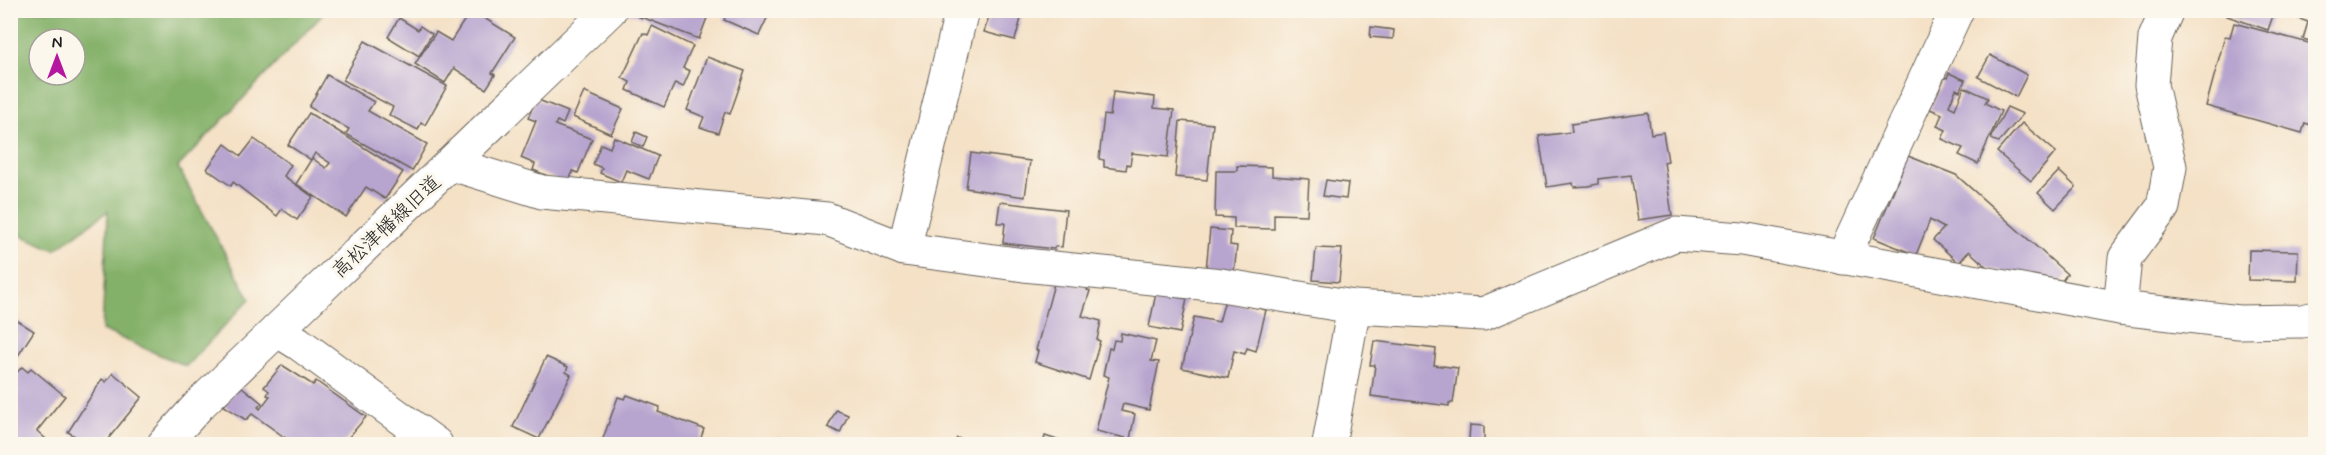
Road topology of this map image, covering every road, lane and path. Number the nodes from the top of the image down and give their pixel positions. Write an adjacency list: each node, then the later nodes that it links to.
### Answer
1 (610, 10): 5 (street, 高松津幡線旧道)
2 (962, 10): 6 (street)
3 (1957, 10): 7 (street)
4 (2160, 13): 9 (street)
5 (452, 164): 6 (street); 11 (street, 高松津幡線旧道)
6 (904, 249): 8 (street)
7 (1843, 258): 8 (street); 9 (street)
8 (1354, 307): 14 (street)
9 (2120, 308): 10 (street)
10 (2316, 318)
11 (277, 330): 12 (street, 高松津幡線旧道); 13 (street)
12 (164, 444)
13 (436, 444)
14 (1329, 444)

